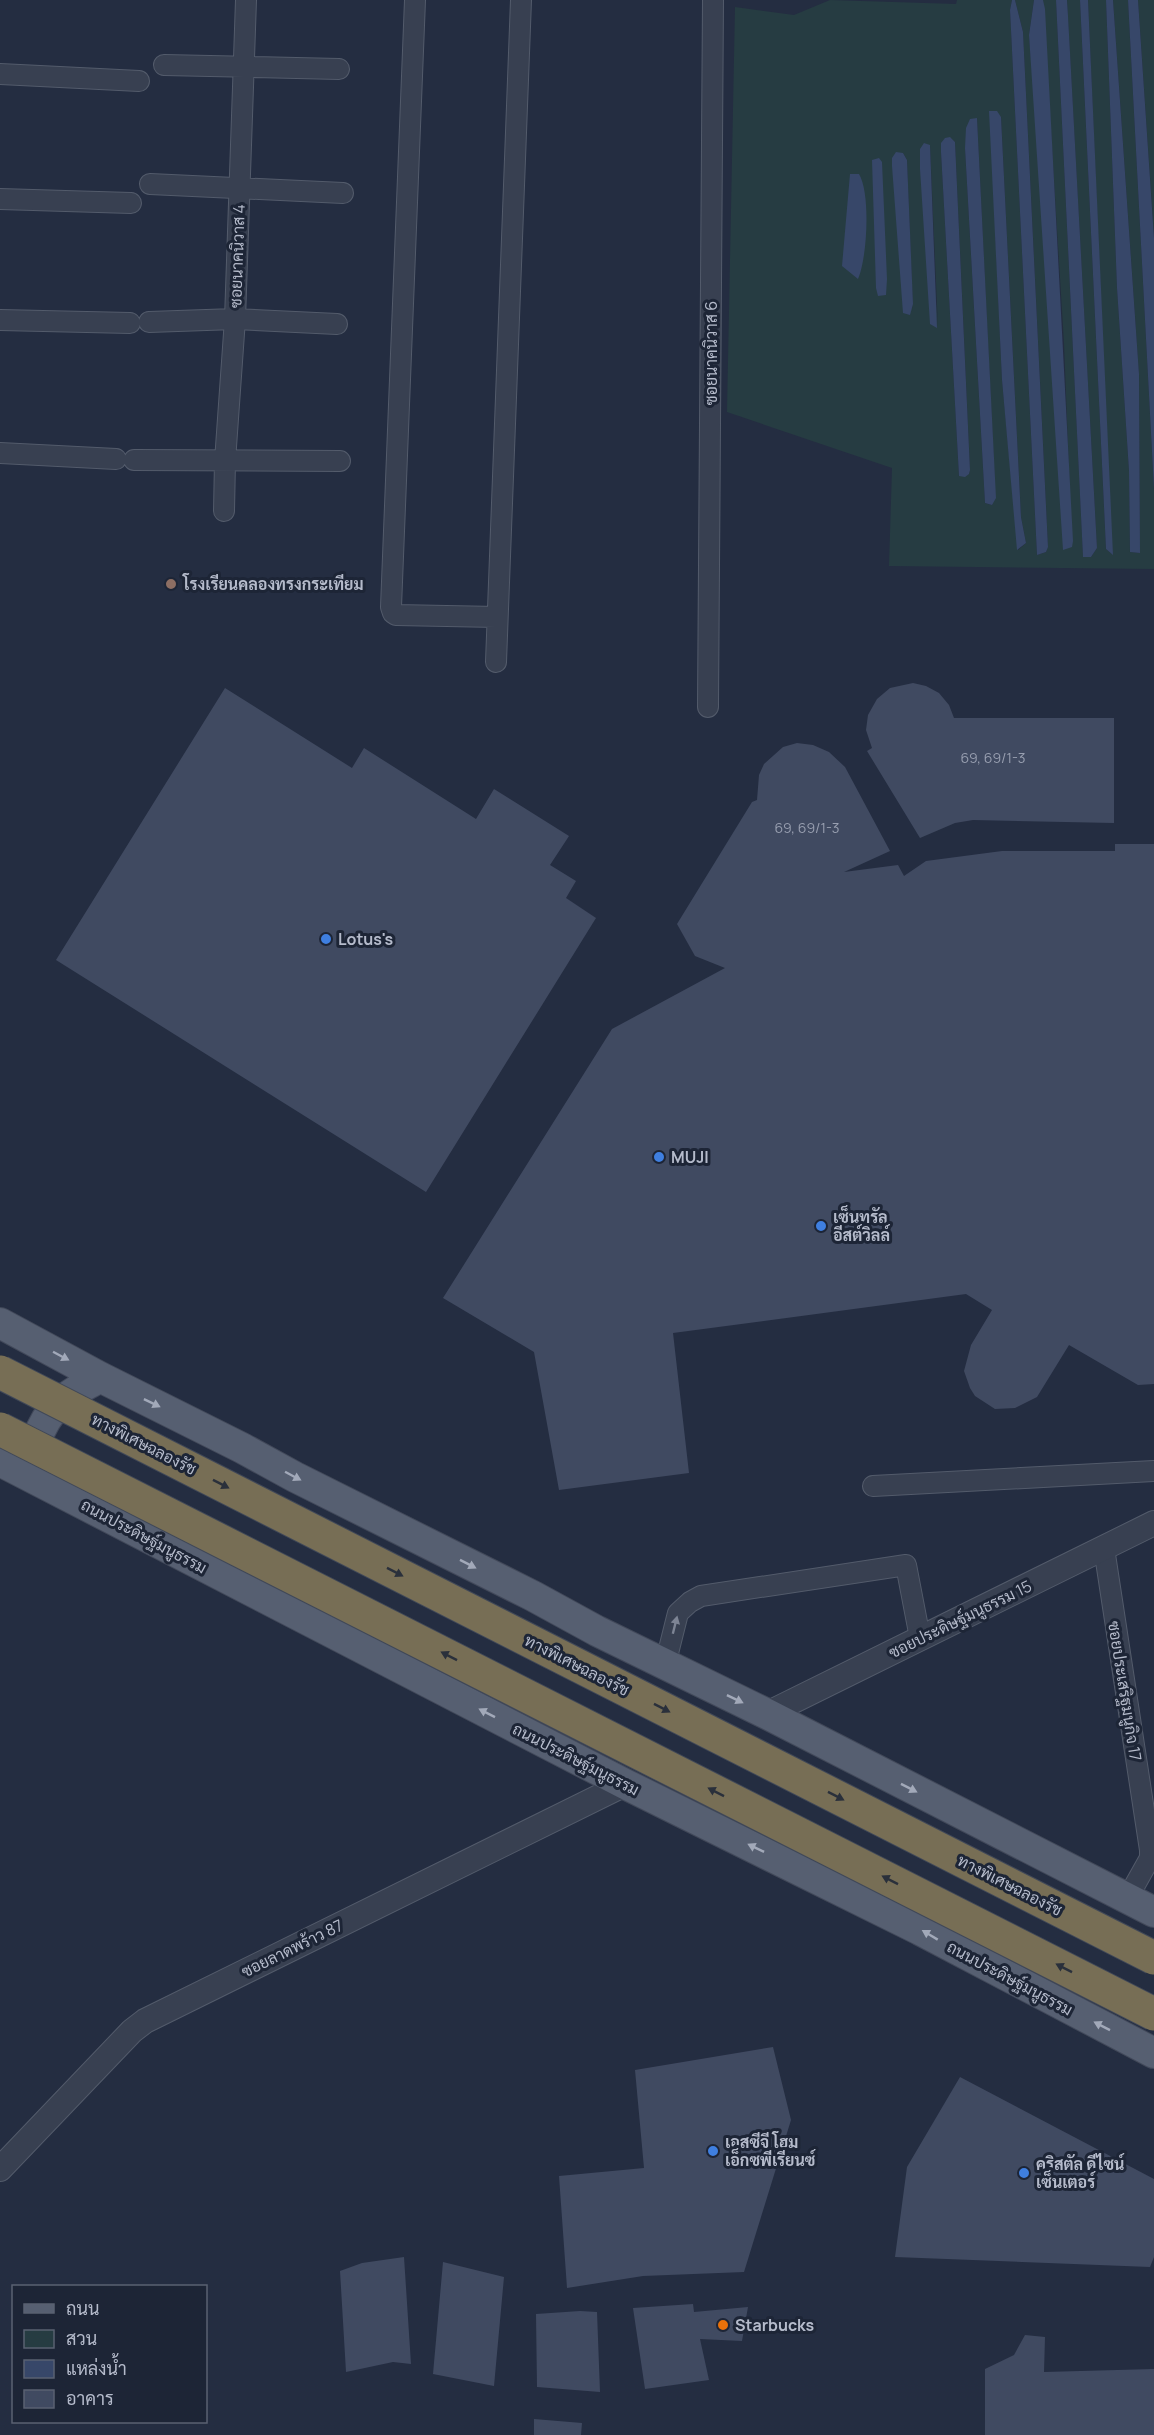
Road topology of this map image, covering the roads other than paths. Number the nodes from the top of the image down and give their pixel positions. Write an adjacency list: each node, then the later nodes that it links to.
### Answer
1 (246, 0): 6 (street, ซอยนาคนิวาส 4)
2 (415, 0): 22 (street)
3 (521, 0): 22 (street)
4 (713, 0): 24 (street, ซอยนาคนิวาส 6)
5 (164, 65): 6 (street)
6 (245, 66): 7 (street); 11 (street, ซอยนาคนิวาส 4)
7 (339, 69)
8 (0, 74): 9 (street)
9 (139, 81)
10 (150, 184): 11 (street)
11 (239, 189): 12 (street); 15 (street, ซอยนาคนิวาส 4)
12 (343, 193)
13 (0, 199): 14 (street)
14 (131, 203)
15 (235, 319): 16 (street); 17 (street); 19 (street, ซอยนาคนิวาส 4)
16 (0, 320)
17 (336, 324)
18 (0, 453): 19 (street)
19 (225, 461): 20 (street); 21 (street, ซอยนาคนิวาส 4)
20 (340, 461)
21 (224, 511)
22 (497, 617): 23 (street)
23 (496, 662)
24 (708, 707)
25 (11, 1329): 27 (main road, one-way to 27); 29 (main road)
26 (0, 1371): 42 (highway, ทางพิเศษฉลองรัช, one-way to 42, bridge)
27 (100, 1377): 33 (main road); 37 (main road, one-way to 37)
28 (0, 1429): 43 (highway, one-way to 28, bridge)
29 (0, 1441)
30 (0, 1461): 33 (main road, ถนนประดิษฐ์มนูธรรม)
31 (1154, 1471): 32 (street)
32 (873, 1486)
33 (54, 1489): 39 (main road, ถนนประดิษฐ์มนูธรรม, one-way to 33)
34 (1154, 1523): 35 (street, ซอยประดิษฐ์มนูธรรม 15)
35 (1104, 1548): 36 (street, ซอยประดิษฐ์มนูธรรม 15); 40 (street, ซอยประเสริฐมนูกิจ 17)
36 (920, 1638): 37 (street, one-way to 36); 38 (street, ซอยประดิษฐ์มนูธรรม 15)
37 (665, 1665): 38 (main road, one-way to 38)
38 (766, 1714): 40 (main road, one-way to 40)
39 (625, 1784): 44 (main road, ถนนประดิษฐ์มนูธรรม, one-way to 39); 45 (street, ซอยลาดพร้าว 87)
40 (1126, 1899): 41 (main road)
41 (1154, 1912)
42 (1154, 1958)
43 (1154, 2014)
44 (1154, 2053)
45 (0, 2169)

